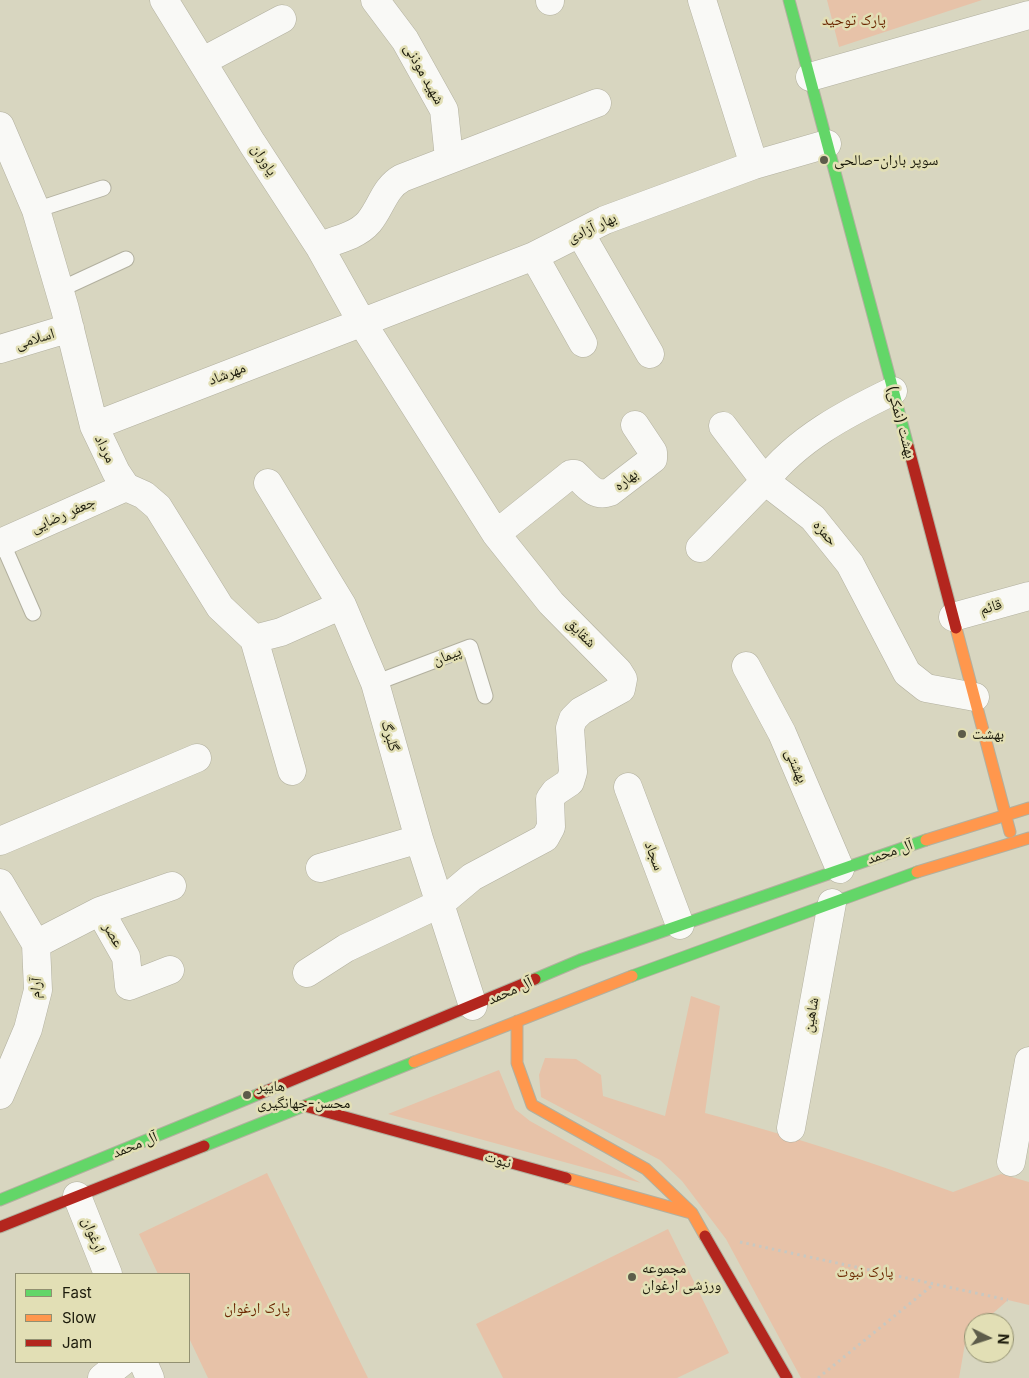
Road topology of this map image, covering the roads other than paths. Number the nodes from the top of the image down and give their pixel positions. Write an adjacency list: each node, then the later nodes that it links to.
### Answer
1 (164, 0): 7 (street, یاوران)
2 (375, 0): 12 (street, شهید موذنی)
3 (702, 0): 13 (street)
4 (789, 0): 8 (main road, بهشت (نمکی))
5 (1029, 15): 8 (street)
6 (282, 19): 7 (street)
7 (203, 61): 17 (street, یاوران)
8 (810, 77): 11 (main road, بهشت (نمکی))
9 (597, 103): 12 (street)
10 (0, 126): 15 (street, مرداد)
11 (827, 144): 13 (street, بهار آزادی); 26 (main road, بهشت (نمکی))
12 (449, 158): 17 (street)
13 (754, 165): 16 (street, بهار آزادی)
14 (103, 188): 15 (lane)
15 (36, 210): 20 (street, مرداد)
16 (580, 233): 18 (street, بهار آزادی); 25 (street)
17 (319, 246): 21 (street, یاوران)
18 (534, 256): 21 (street, بهار آزادی); 23 (street)
19 (126, 259): 20 (lane)
20 (59, 290): 22 (street, مرداد)
21 (361, 321): 28 (street, مهرشاد); 33 (street, شقایق)
22 (70, 328): 24 (street, اسلامی); 28 (street, مرداد)
23 (583, 343)
24 (0, 349)
25 (650, 354)
26 (893, 390): 30 (street); 39 (main road, بهشت (نمکی))
27 (635, 425): 33 (street, بهاره)
28 (94, 426): 32 (street, مرداد)
29 (723, 426): 30 (street, حمزه)
30 (766, 481): 35 (street); 44 (street, حمزه)
31 (268, 483): 37 (street, گلبرگ)
32 (126, 487): 34 (street, جعفر رضایی); 40 (street)
33 (496, 534): 58 (street, شقایق)
34 (1, 542): 38 (lane)
35 (700, 548)
36 (1029, 596): 39 (street, قائم)
37 (342, 605): 40 (street); 42 (street, گلبرگ)
38 (33, 613)
39 (953, 617): 44 (main road, بهشت (نمکی))
40 (254, 640): 46 (street)
41 (746, 666): 55 (street, بهشتی)
42 (376, 683): 43 (lane, پیمان); 50 (street, گلبرگ)
43 (485, 696)
44 (975, 697): 49 (main road, بهشت (نمکی))
45 (197, 758): 52 (street)
46 (292, 771)
47 (628, 787): 61 (street, سجاد)
48 (1029, 808): 49 (main road, آل محمد)
49 (1006, 815): 53 (main road, بهشت (نمکی)); 55 (main road, آل محمد)
50 (419, 838): 54 (street); 58 (street, گلبرگ)
51 (1029, 838): 53 (main road, آل محمد)
52 (0, 841)
53 (1013, 843): 59 (main road, آل محمد)
54 (320, 868)
55 (840, 869): 61 (main road, آل محمد)
56 (0, 883): 62 (street, آرام)
57 (172, 886): 60 (street)
58 (441, 903): 64 (street); 65 (street, گلبرگ)
59 (832, 903): 66 (main road, آل محمد); 70 (street, شاهین)
60 (100, 911): 62 (street, عصر); 63 (street, عصر)
61 (680, 925): 65 (main road, آل محمد)
62 (36, 944): 68 (street, آرام)
63 (170, 970)
64 (307, 973)
65 (473, 1006): 73 (main road, آل محمد)
66 (517, 1021): 69 (main road, آل محمد); 74 (main road)
67 (1029, 1061): 71 (street)
68 (0, 1095)
69 (304, 1106): 72 (main road, آل محمد); 74 (main road, نبوت)
70 (791, 1128)
71 (1011, 1162)
72 (77, 1196): 75 (main road, آل محمد); 76 (street, ارغوان)
73 (0, 1200)
74 (692, 1213): 81 (main road)
75 (0, 1227)
76 (108, 1273)
77 (121, 1363): 79 (street)
78 (143, 1363): 80 (street)
79 (102, 1378)
80 (150, 1378)
81 (787, 1378)

